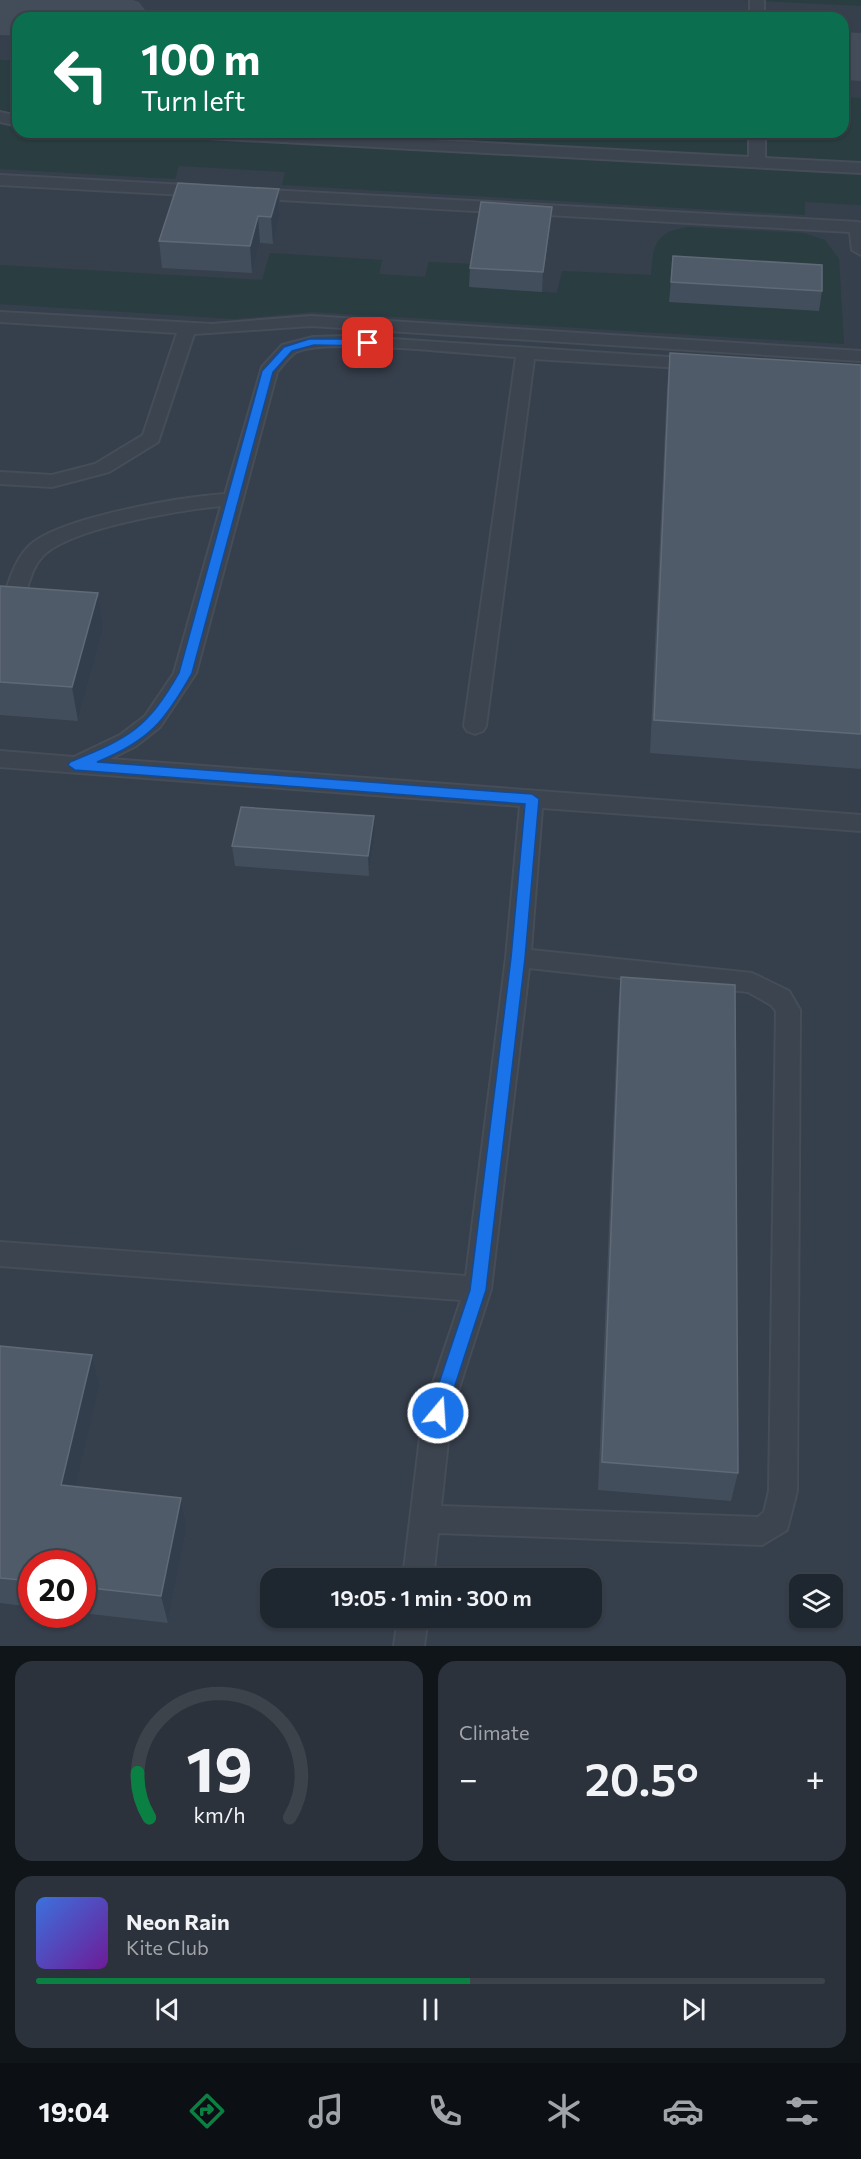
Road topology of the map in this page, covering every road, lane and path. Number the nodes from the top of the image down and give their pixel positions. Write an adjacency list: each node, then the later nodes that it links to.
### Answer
1 (302, 138): 3 (lane)
2 (757, 138): 3 (lane)
3 (758, 162): 4 (lane)
4 (861, 168)
5 (0, 180): 6 (lane)
6 (861, 250)
7 (0, 317): 8 (lane)
8 (187, 328): 10 (lane); 12 (lane)
9 (526, 352): 11 (lane); 13 (lane); 15 (lane)
10 (861, 356)
11 (750, 368)
12 (0, 478)
13 (233, 499): 14 (lane); 17 (lane)
14 (12, 602)
15 (475, 726)
16 (0, 759): 17 (lane)
17 (75, 765): 18 (lane)
18 (532, 799): 19 (lane); 20 (lane)
19 (861, 824)
20 (518, 958): 22 (lane); 23 (lane)
21 (0, 1254): 22 (lane)
22 (478, 1290): 23 (lane)
23 (425, 1519): 24 (lane)
24 (419, 1568)
25 (411, 1628): 26 (lane)
26 (409, 1646)

